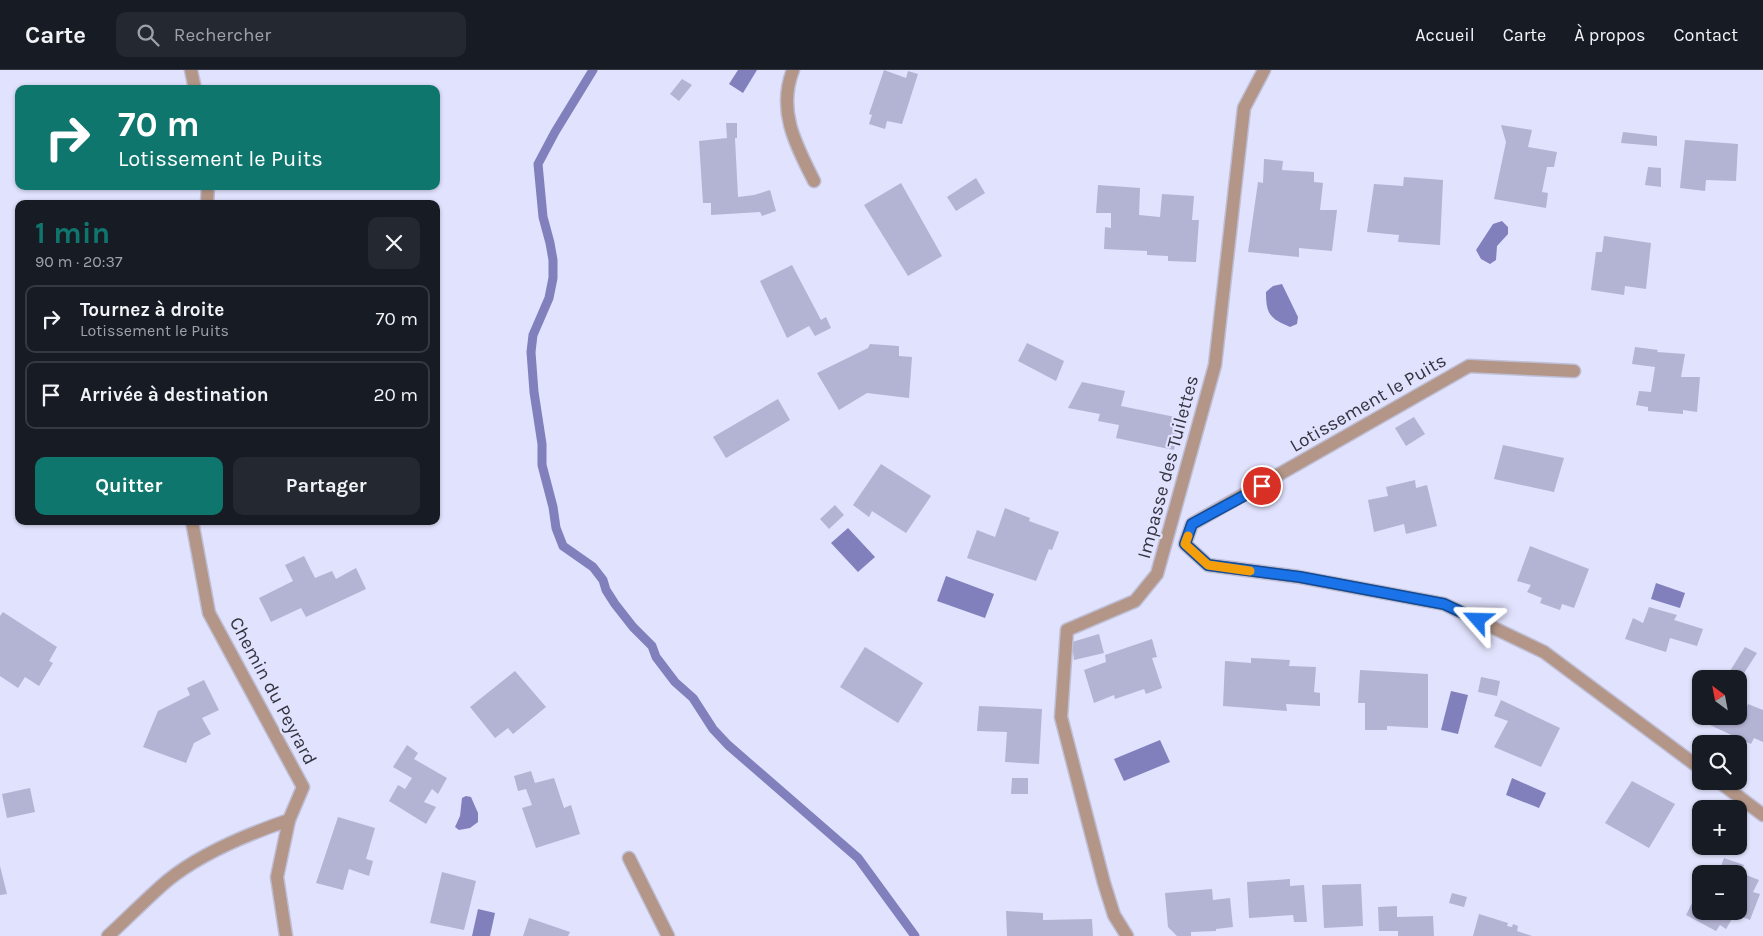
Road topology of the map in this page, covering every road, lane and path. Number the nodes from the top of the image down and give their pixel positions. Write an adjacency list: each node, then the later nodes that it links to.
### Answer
1 (191, 70): 4 (street)
2 (793, 70): 5 (street)
3 (1264, 70): 16 (street, Impasse des Tuilettes)
4 (194, 85)
5 (814, 181)
6 (1574, 371): 8 (street, Lotissement le Puits)
7 (193, 525): 11 (street, Chemin du Peyrard)
8 (1692, 762)
9 (1730, 790): 10 (street)
10 (1763, 815)
11 (290, 820): 13 (street); 14 (street, Chemin du Peyrard)
12 (629, 858): 15 (street)
13 (108, 936)
14 (286, 936)
15 (668, 936)
16 (1127, 936)

